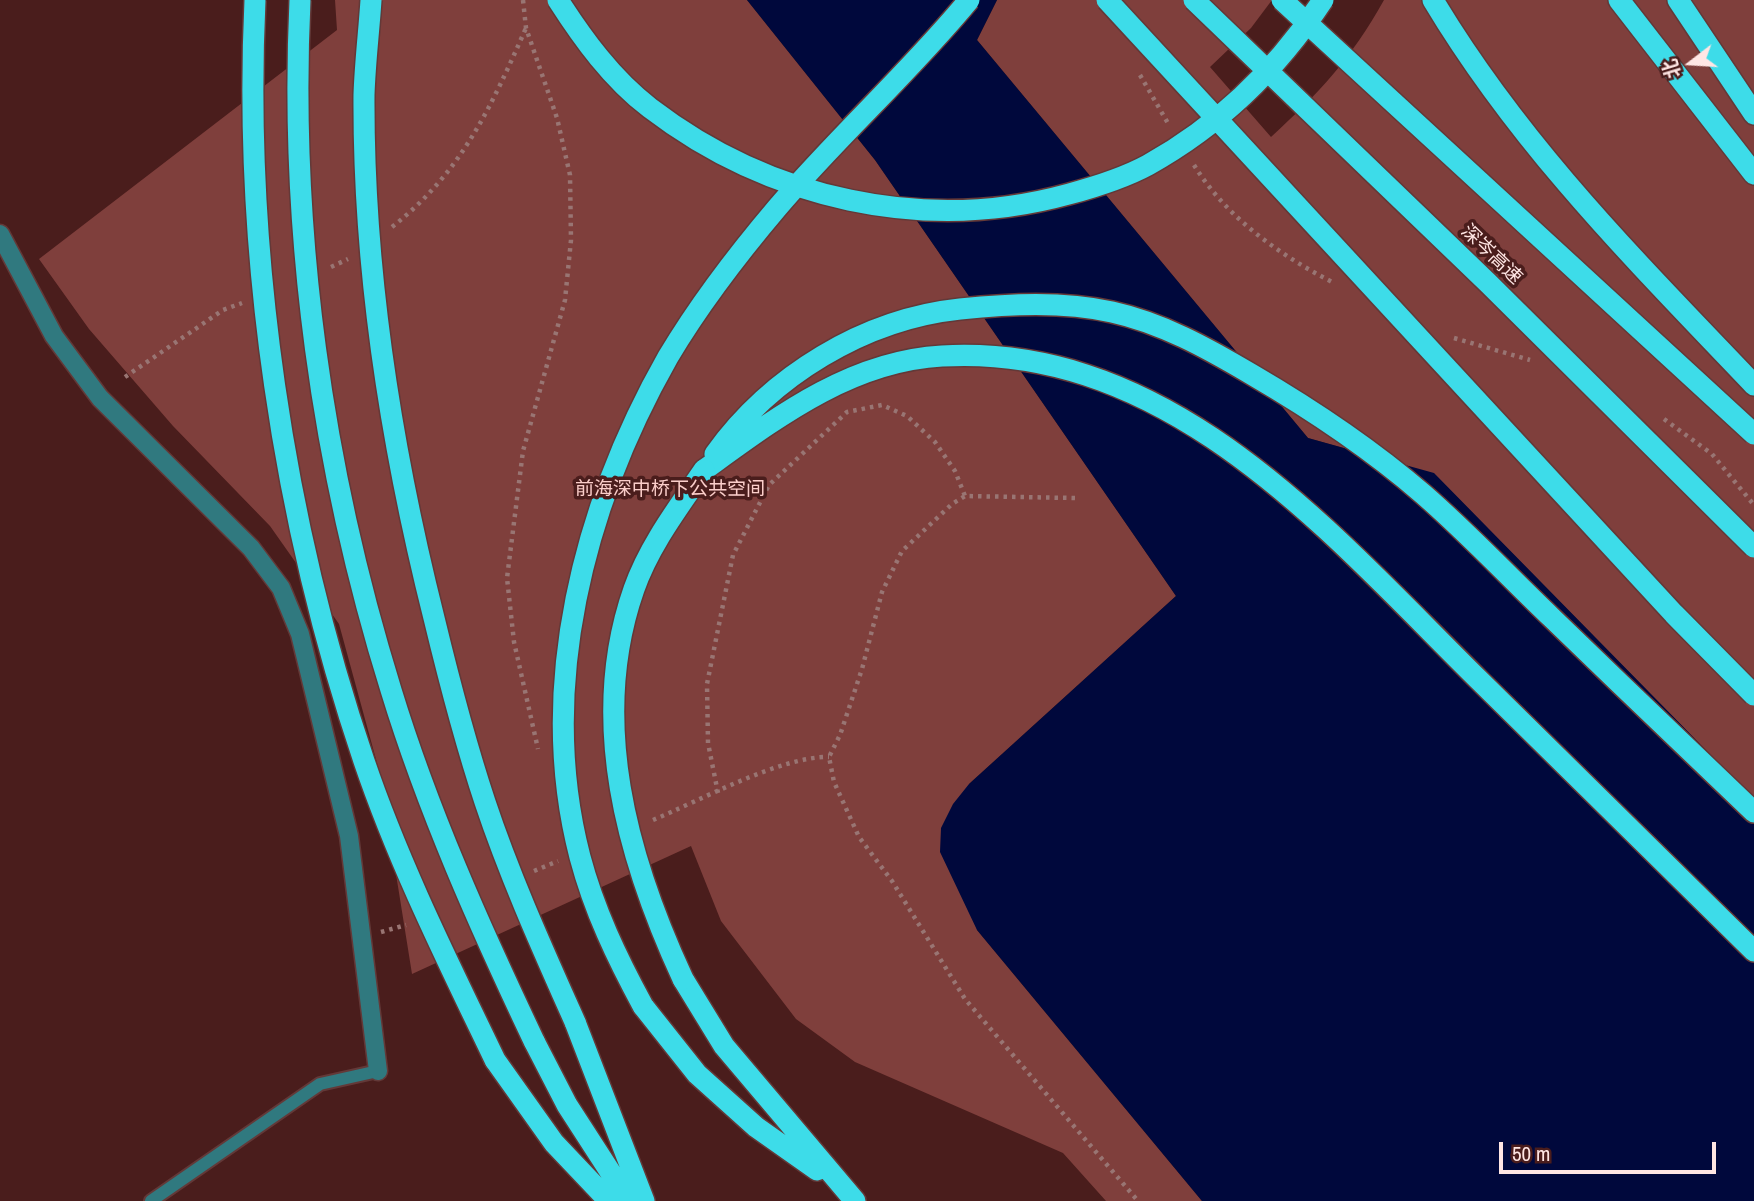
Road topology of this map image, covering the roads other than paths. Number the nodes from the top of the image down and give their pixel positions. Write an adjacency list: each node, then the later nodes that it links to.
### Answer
1 (255, 0): 26 (highway, bridge)
2 (300, 0): 27 (highway, bridge)
3 (371, 0): 28 (highway, bridge)
4 (558, 0): 9 (highway, bridge)
5 (969, 0): 24 (highway, bridge)
6 (1107, 0): 20 (highway, bridge)
7 (1194, 0): 19 (highway, 深岑高速, bridge)
8 (1282, 0): 17 (highway, bridge)
9 (1323, 0)
10 (1433, 0): 16 (highway)
11 (1619, 0): 14 (highway)
12 (1678, 0): 13 (highway)
13 (1754, 114)
14 (1754, 174)
15 (0, 234): 23 (street)
16 (1754, 385)
17 (1754, 434)
18 (704, 470): 21 (highway); 22 (highway); 24 (highway, bridge)
19 (1754, 547)
20 (1754, 695)
21 (1754, 812)
22 (1754, 951)
23 (378, 1071): 25 (lane)
24 (850, 1195)
25 (151, 1201)
26 (608, 1201)
27 (629, 1201)
28 (644, 1201)

